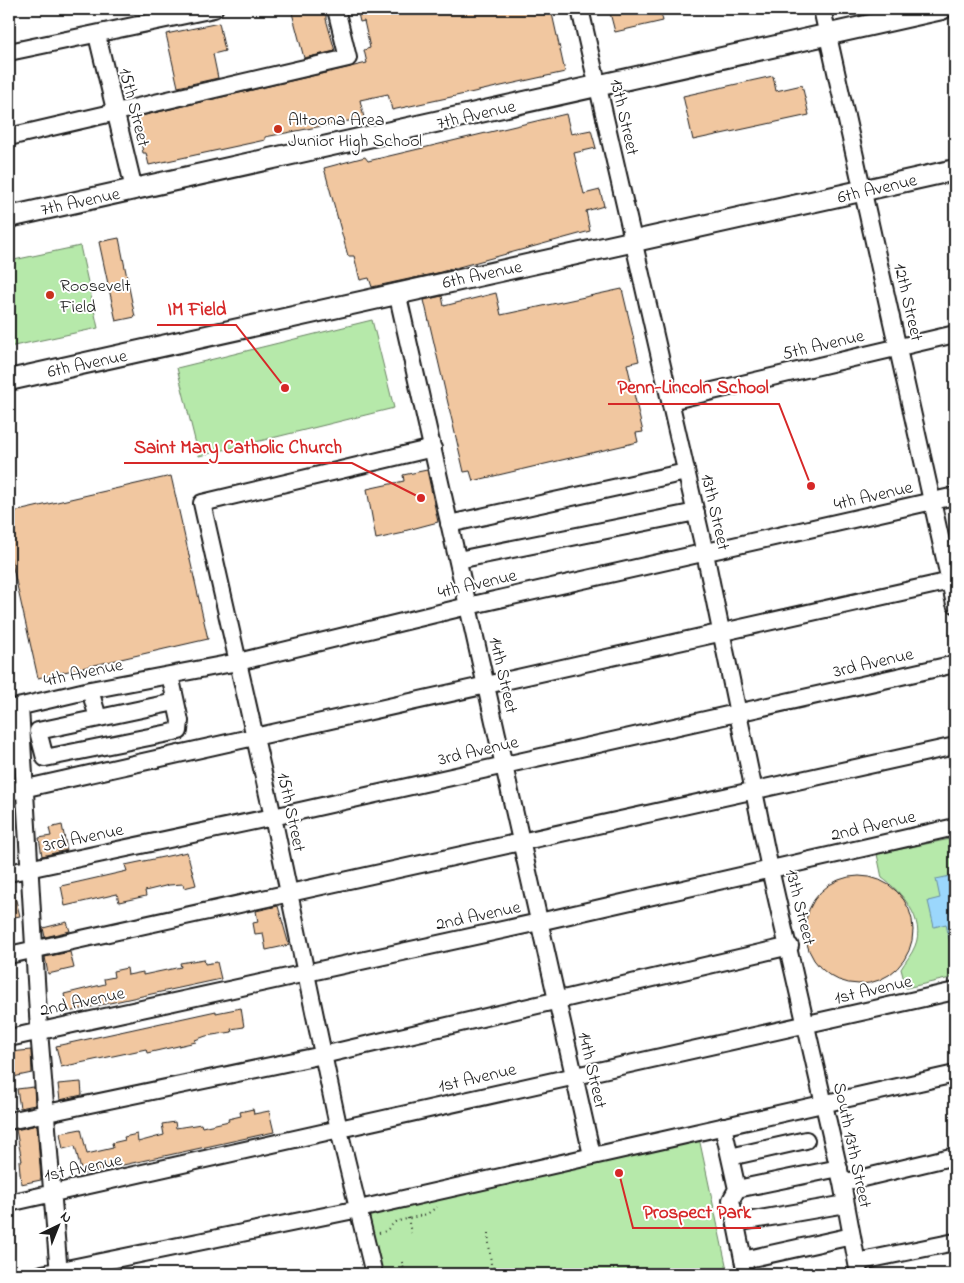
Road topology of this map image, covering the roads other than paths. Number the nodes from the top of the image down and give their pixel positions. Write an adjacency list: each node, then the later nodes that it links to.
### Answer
1 (214, 9): 7 (street)
2 (336, 9): 10 (street)
3 (580, 9): 9 (street, 13th Street)
4 (822, 9): 6 (street, 12th Street)
5 (942, 9): 6 (main road, 7th Avenue)
6 (827, 34): 9 (main road, 7th Avenue); 14 (street, 12th Street)
7 (97, 35): 8 (street); 10 (street, 15th Street)
8 (9, 52)
9 (597, 86): 13 (main road, 7th Avenue); 16 (street, 13th Street)
10 (115, 112): 11 (street); 13 (street, 15th Street)
11 (9, 137)
12 (955, 170): 14 (main road, 6th Avenue)
13 (134, 189): 15 (main road, 7th Avenue)
14 (863, 191): 16 (main road, 6th Avenue); 19 (street, 12th Street)
15 (9, 217)
16 (634, 242): 17 (main road, 6th Avenue); 21 (street, 13th Street)
17 (397, 292): 20 (main road, 6th Avenue); 22 (street, 14th Street)
18 (955, 334): 19 (street, 5th Avenue)
19 (899, 347): 21 (street, 5th Avenue); 25 (street, 12th Street)
20 (9, 380)
21 (670, 401): 23 (street, 13th Street)
22 (432, 448): 27 (street, 14th Street); 34 (street, 15th Street)
23 (686, 472): 26 (street, 13th Street); 27 (street)
24 (955, 496): 25 (street, 4th Avenue)
25 (933, 502): 28 (street, 4th Avenue); 30 (street, 12th Street)
26 (696, 512): 28 (street, 13th Street); 29 (street)
27 (449, 524): 29 (street, 14th Street)
28 (705, 553): 32 (street, 4th Avenue); 33 (street, 13th Street)
29 (458, 560): 32 (street, 14th Street)
30 (953, 581): 31 (street, 12th Street); 33 (street)
31 (955, 604)
32 (468, 606): 34 (street, 4th Avenue); 37 (street, 14th Street)
33 (721, 633): 37 (street); 41 (street, 13th Street)
34 (238, 662): 36 (street, 4th Avenue); 44 (street, 15th Street)
35 (955, 664): 41 (street, 3rd Avenue)
36 (170, 675): 38 (street, 4th Avenue); 39 (street)
37 (486, 686): 44 (street); 46 (street, 14th Street)
38 (90, 690): 40 (street, 4th Avenue); 42 (street)
39 (175, 702): 42 (street); 42 (street)
40 (14, 708): 43 (street)
41 (738, 712): 46 (street, 3rd Avenue); 47 (street, 13th Street)
42 (98, 718)
43 (15, 732): 48 (street)
44 (255, 736): 48 (street); 49 (street, 15th Street)
45 (955, 746): 47 (street)
46 (504, 764): 49 (street, 3rd Avenue); 51 (street, 14th Street)
47 (754, 790): 51 (street); 53 (street, 13th Street)
48 (17, 791): 52 (street)
49 (273, 817): 52 (street, 3rd Avenue); 55 (street, 15th Street)
50 (955, 827): 53 (street, 2nd Avenue)
51 (522, 843): 55 (street); 56 (street, 14th Street)
52 (29, 869): 54 (street, 3rd Avenue); 58 (street)
53 (770, 869): 56 (street, 2nd Avenue); 57 (street, 13th Street)
54 (9, 873)
55 (289, 894): 58 (street); 60 (street, 15th Street)
56 (539, 922): 60 (street, 2nd Avenue); 62 (street, 14th Street)
57 (790, 946): 62 (street); 63 (street, 13th Street)
58 (35, 950): 59 (street); 64 (street)
59 (9, 955)
60 (305, 973): 64 (street, 2nd Avenue); 66 (street, 15th Street)
61 (955, 991): 63 (street, 1st Avenue)
62 (557, 1000): 66 (street); 68 (street, 14th Street)
63 (806, 1024): 68 (street, 1st Avenue); 69 (street, South 13th Street)
64 (39, 1031): 65 (street, 2nd Avenue); 70 (street)
65 (9, 1038)
66 (323, 1055): 70 (street); 73 (street, 15th Street)
67 (955, 1074): 69 (street)
68 (574, 1075): 73 (street, 1st Avenue); 75 (street, 14th Street)
69 (824, 1104): 72 (street); 78 (street, South 13th Street)
70 (46, 1114): 71 (street); 80 (street)
71 (9, 1121)
72 (723, 1126): 75 (street); 77 (street)
73 (339, 1130): 80 (street, 1st Avenue); 83 (street, 15th Street)
74 (806, 1140): 77 (street)
75 (592, 1155): 83 (street)
76 (955, 1156): 78 (street)
77 (730, 1157): 79 (street)
78 (840, 1175): 79 (street); 82 (street, South 13th Street)
79 (737, 1189): 84 (street)
80 (53, 1194): 81 (street, 1st Avenue); 89 (street)
81 (9, 1203)
82 (846, 1204): 84 (street); 85 (street, South 13th Street)
83 (359, 1209): 89 (street); 91 (street, 15th Street)
84 (736, 1223): 87 (street)
85 (852, 1236): 87 (street); 88 (street, South 13th Street)
86 (955, 1242): 88 (street)
87 (745, 1267)
88 (858, 1268)
89 (59, 1272): 90 (street)
90 (42, 1274)
91 (374, 1274)

